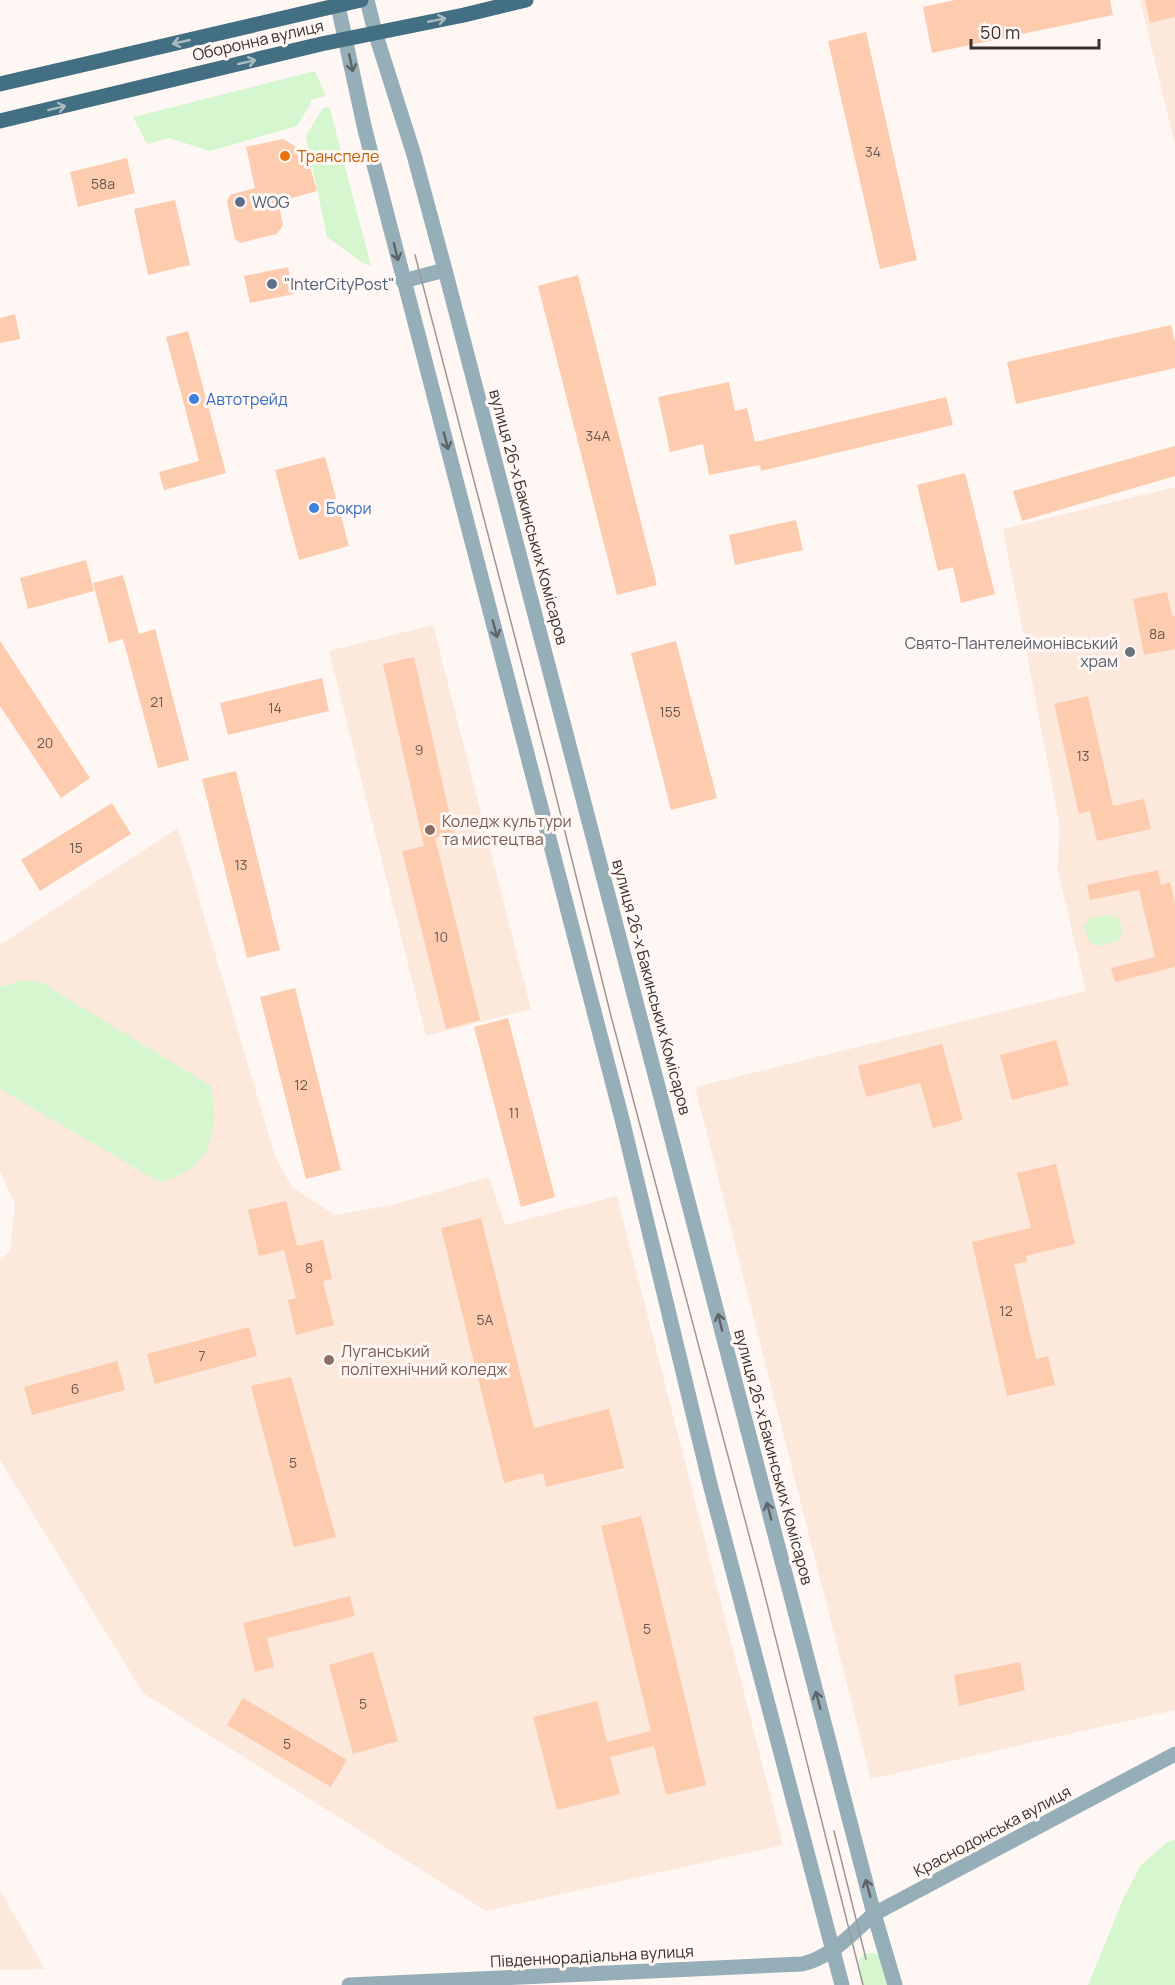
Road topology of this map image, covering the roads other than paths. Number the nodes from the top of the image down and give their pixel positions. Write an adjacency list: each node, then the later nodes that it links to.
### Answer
1 (361, 0): 4 (main road, Оборонна вулиця)
2 (367, 0): 5 (street, вулиця 26-х Бакинських Комісаров)
3 (526, 0): 5 (main road, Оборонна вулиця, one-way to 3)
4 (338, 6): 6 (street); 7 (main road, Оборонна вулиця, one-way to 7)
5 (375, 32): 6 (main road, Оборонна вулиця); 9 (street, вулиця 26-х Бакинських Комісаров)
6 (346, 38): 8 (main road, Оборонна вулиця, one-way to 6); 10 (street, one-way to 10)
7 (0, 84)
8 (0, 121)
9 (445, 270): 10 (street); 12 (street, вулиця 26-х Бакинських Комісаров, one-way to 9)
10 (403, 281): 13 (street, one-way to 13)
11 (1175, 1754): 12 (street, Краснодонська вулиця)
12 (874, 1914): 13 (street, Краснодонська вулиця); 16 (street, вулиця 26-х Бакинських Комісаров)
13 (832, 1951): 14 (street, Південнорадіальна вулиця); 15 (street)
14 (349, 1985)
15 (842, 1985)
16 (895, 1985)

